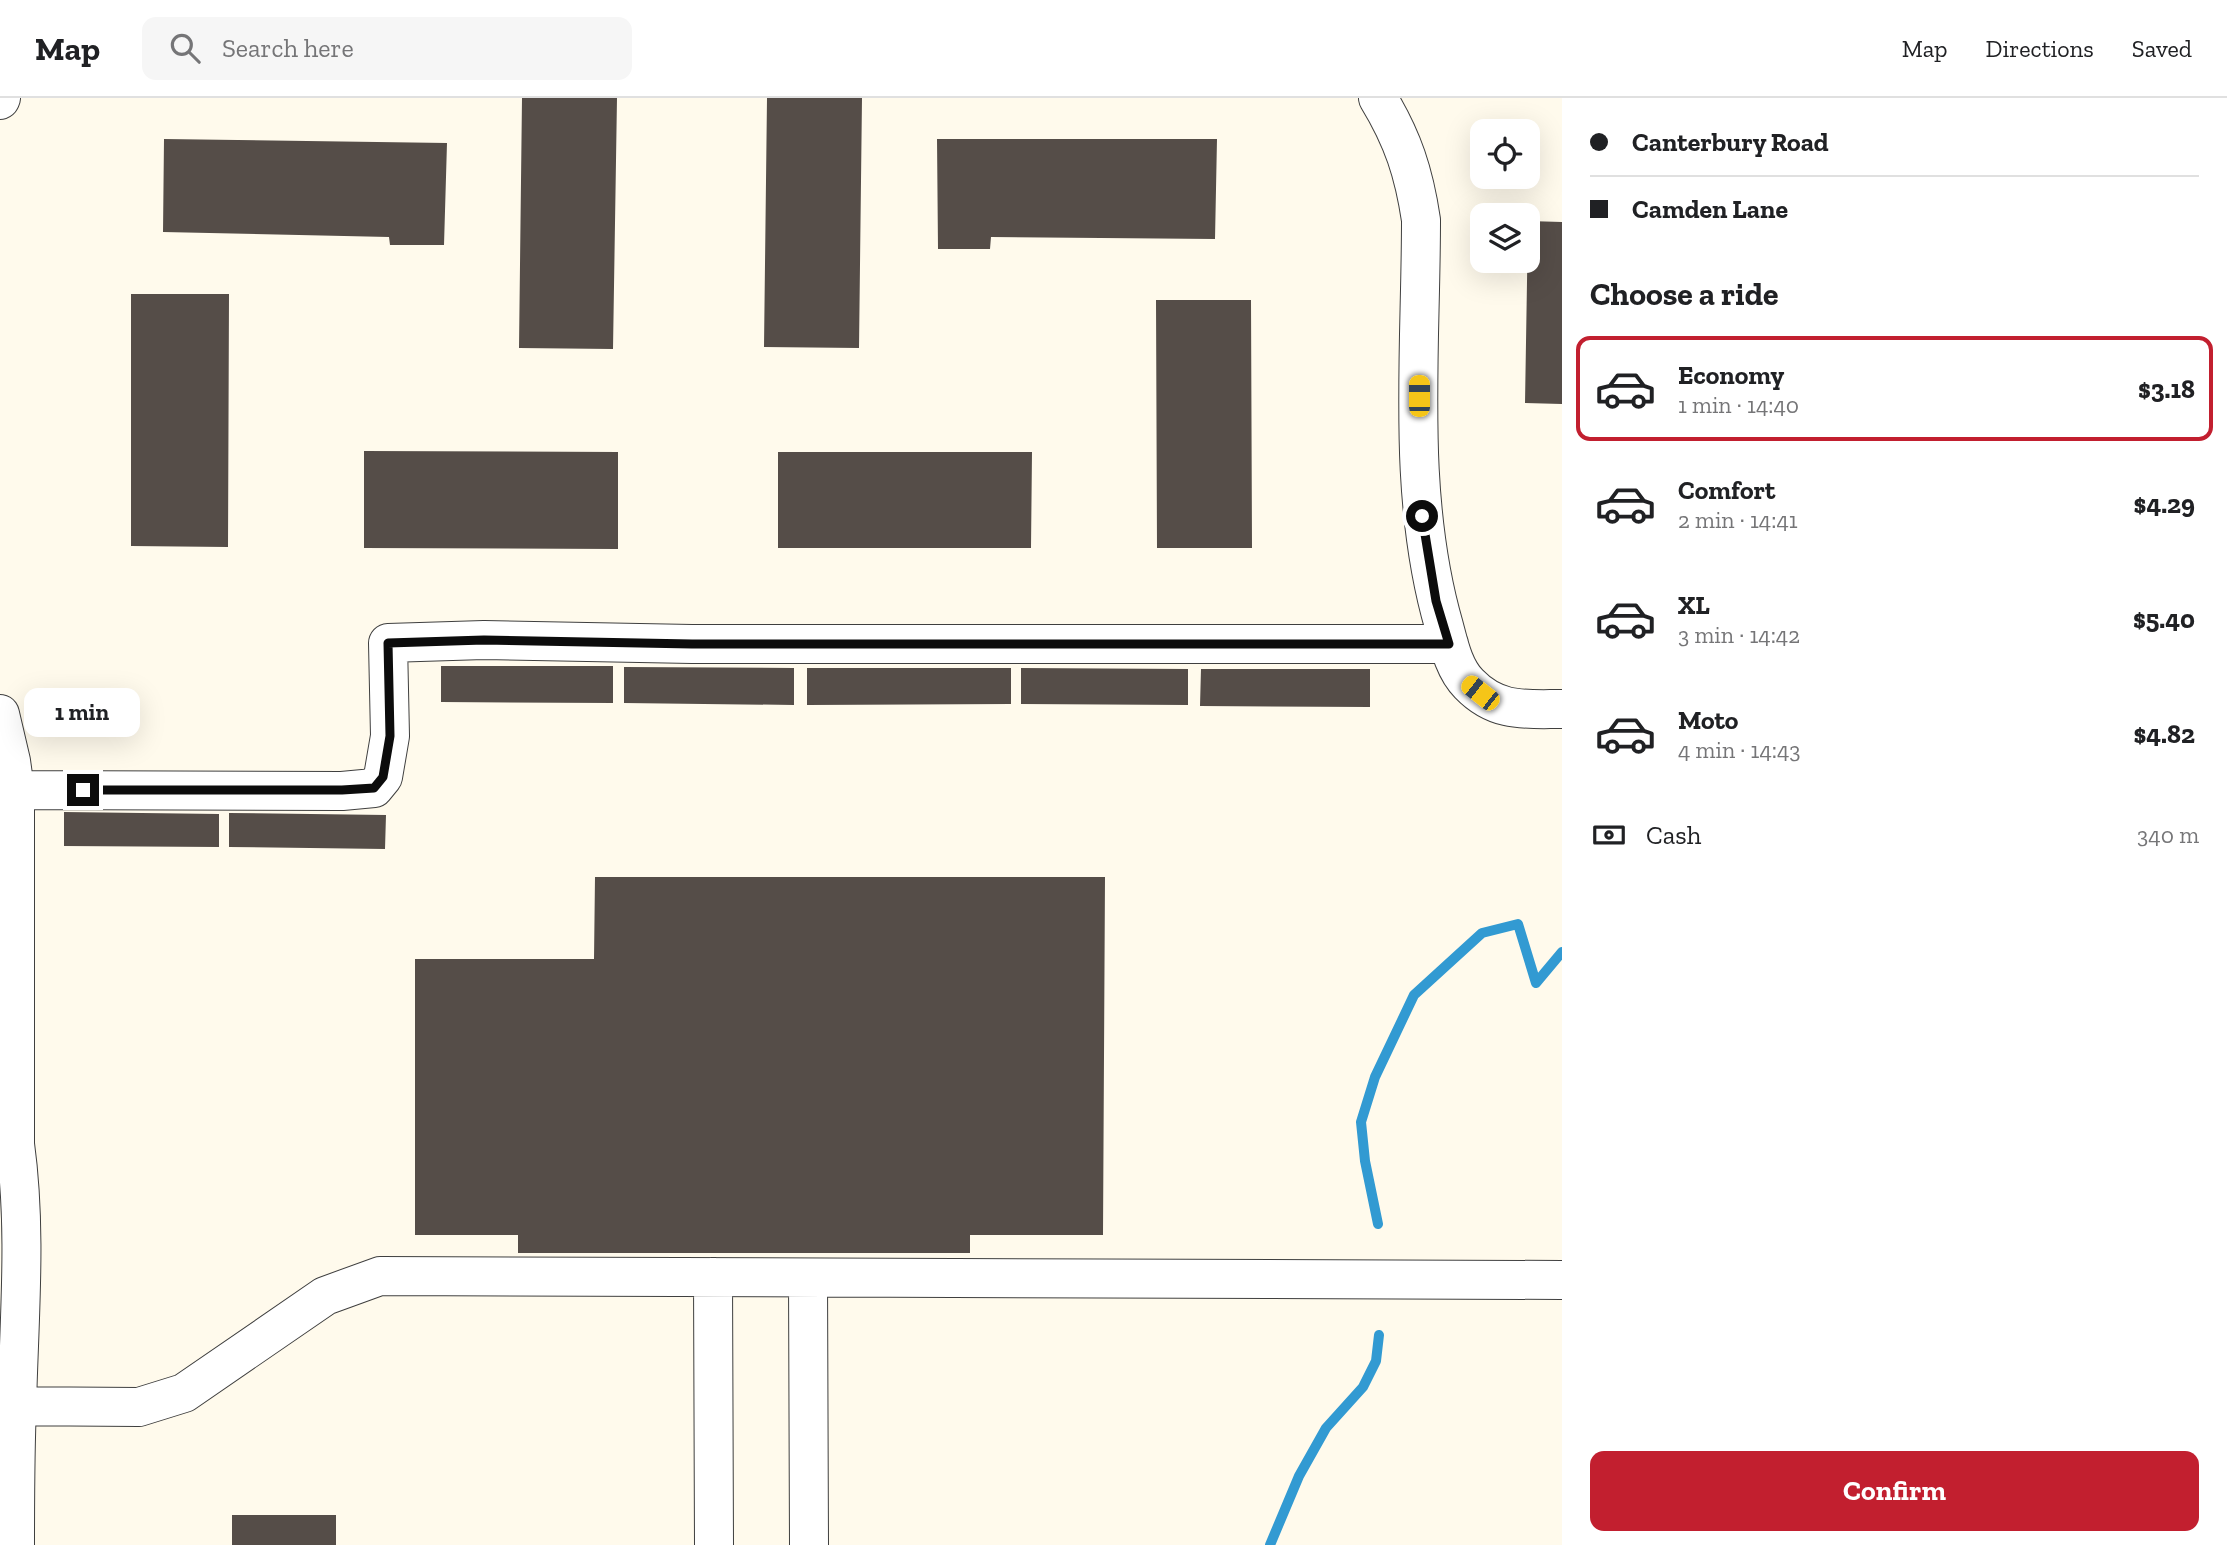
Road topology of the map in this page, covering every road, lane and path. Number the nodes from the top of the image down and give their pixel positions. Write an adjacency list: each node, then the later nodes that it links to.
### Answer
1 (1378, 98): 2 (lane)
2 (1449, 644): 3 (lane); 5 (lane)
3 (1562, 709)
4 (0, 714): 5 (lane)
5 (15, 790): 6 (lane)
6 (7, 1144): 7 (lane); 11 (lane)
7 (0, 1227)
8 (713, 1277): 9 (lane); 11 (lane); 13 (lane)
9 (808, 1278): 10 (lane); 14 (lane)
10 (1562, 1280)
11 (8, 1406): 12 (lane)
12 (15, 1545)
13 (714, 1545)
14 (808, 1545)

